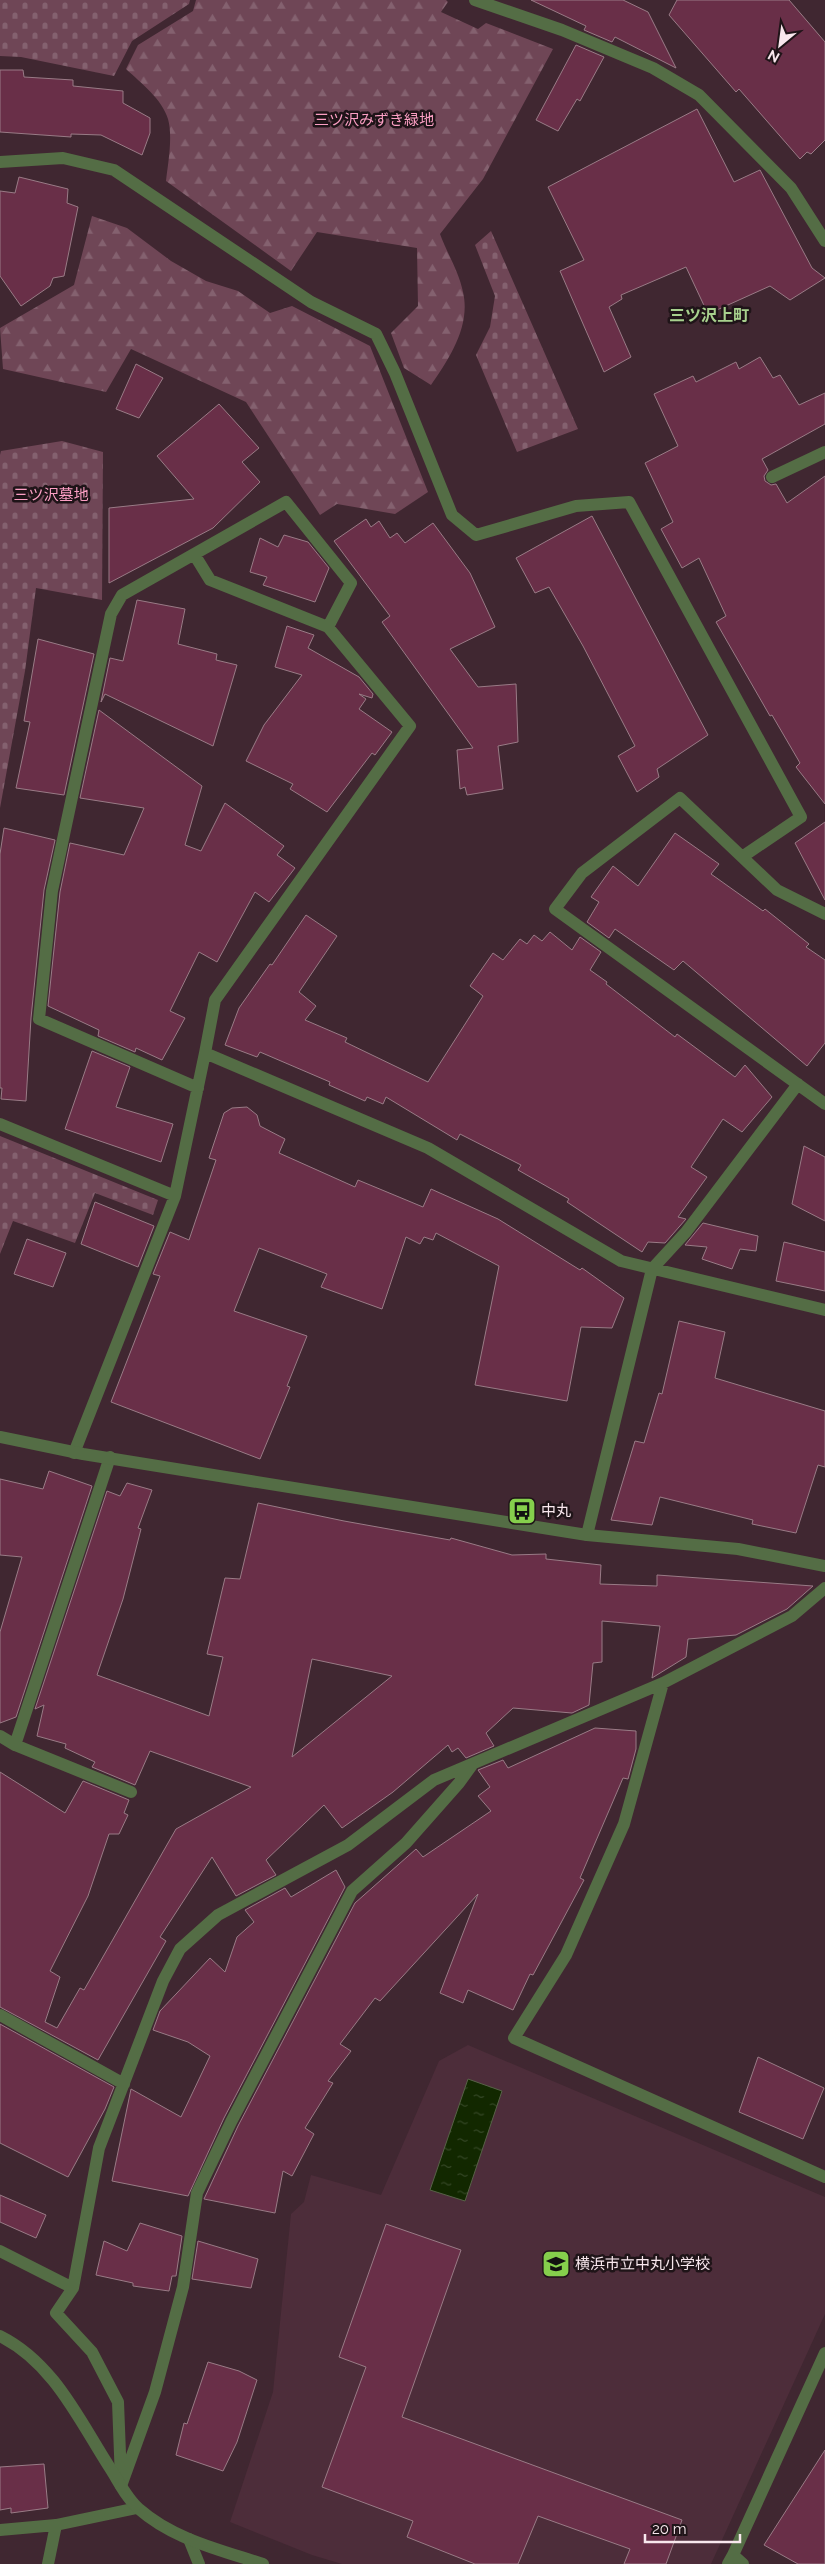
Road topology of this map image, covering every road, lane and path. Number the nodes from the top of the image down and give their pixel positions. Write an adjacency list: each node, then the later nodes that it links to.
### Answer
1 (475, 0): 3 (street)
2 (0, 162): 8 (street)
3 (825, 241)
4 (825, 452): 5 (street)
5 (772, 477)
6 (194, 554): 7 (street); 7 (street); 12 (street)
7 (328, 627): 10 (street)
8 (742, 857): 9 (street); 11 (street)
9 (825, 914)
10 (205, 1054): 12 (street); 16 (street)
11 (798, 1084): 13 (street); 16 (street)
12 (198, 1088): 15 (street)
13 (825, 1104)
14 (0, 1124): 15 (street)
15 (175, 1196): 19 (street)
16 (652, 1269): 17 (street); 21 (street)
17 (825, 1310)
18 (0, 1437): 19 (street)
19 (74, 1452): 20 (street)
20 (110, 1457): 21 (street); 26 (street)
21 (587, 1535): 22 (street)
22 (825, 1566)
23 (825, 1588): 24 (street)
24 (663, 1683): 27 (street); 31 (street)
25 (0, 1736): 26 (street)
26 (15, 1745): 28 (street)
27 (472, 1765): 30 (street); 36 (street)
28 (131, 1792)
29 (0, 2015): 30 (street)
30 (124, 2084): 33 (street)
31 (825, 2177)
32 (0, 2251): 33 (street)
33 (73, 2288): 36 (street)
34 (0, 2336): 36 (street)
35 (825, 2353): 41 (street)
36 (121, 2486): 37 (street)
37 (137, 2508): 38 (street); 40 (street)
38 (56, 2525): 39 (street); 42 (street)
39 (0, 2530)
40 (188, 2539): 43 (street); 44 (street)
41 (730, 2560): 45 (street)
42 (48, 2564)
43 (199, 2564)
44 (263, 2564)
45 (743, 2564)

